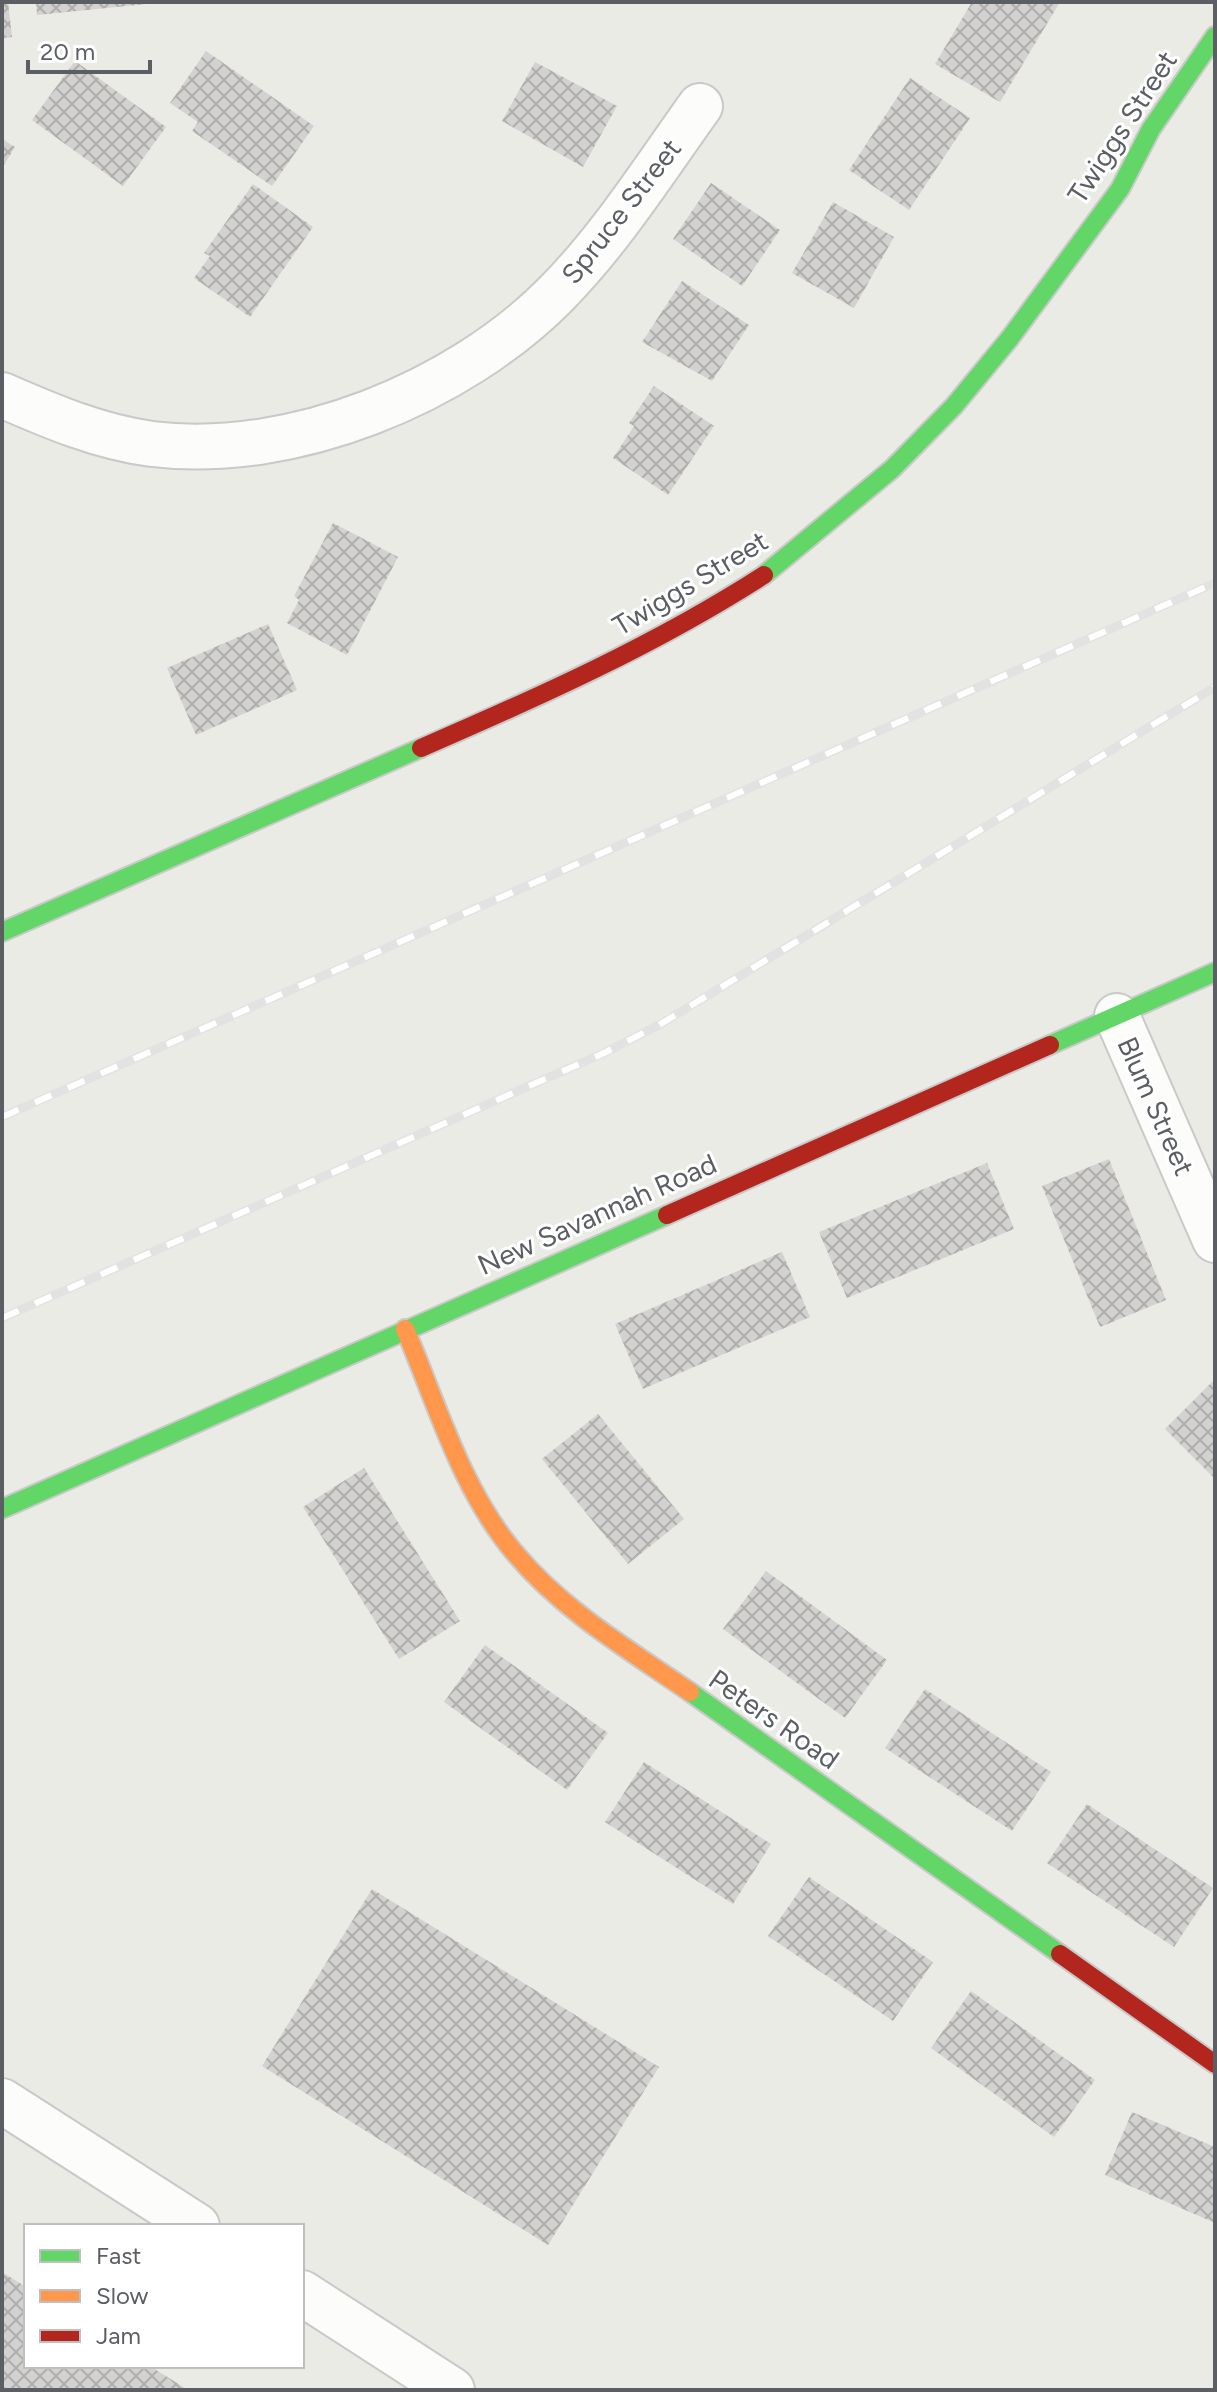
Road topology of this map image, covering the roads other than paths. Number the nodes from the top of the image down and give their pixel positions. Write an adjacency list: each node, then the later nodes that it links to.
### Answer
1 (1215, 36): 4 (street, Twiggs Street)
2 (700, 106): 3 (street, Spruce Street)
3 (2, 395)
4 (2, 932)
5 (1215, 972): 6 (street, New Savannah Road)
6 (1117, 1016): 7 (street, Blum Street); 8 (street, New Savannah Road)
7 (1215, 1240)
8 (405, 1329): 9 (street, New Savannah Road); 10 (street, Peters Road)
9 (2, 1509)
10 (1215, 2064)
11 (2, 2101): 12 (street)
12 (194, 2224)
13 (304, 2294): 14 (street)
14 (452, 2390)

